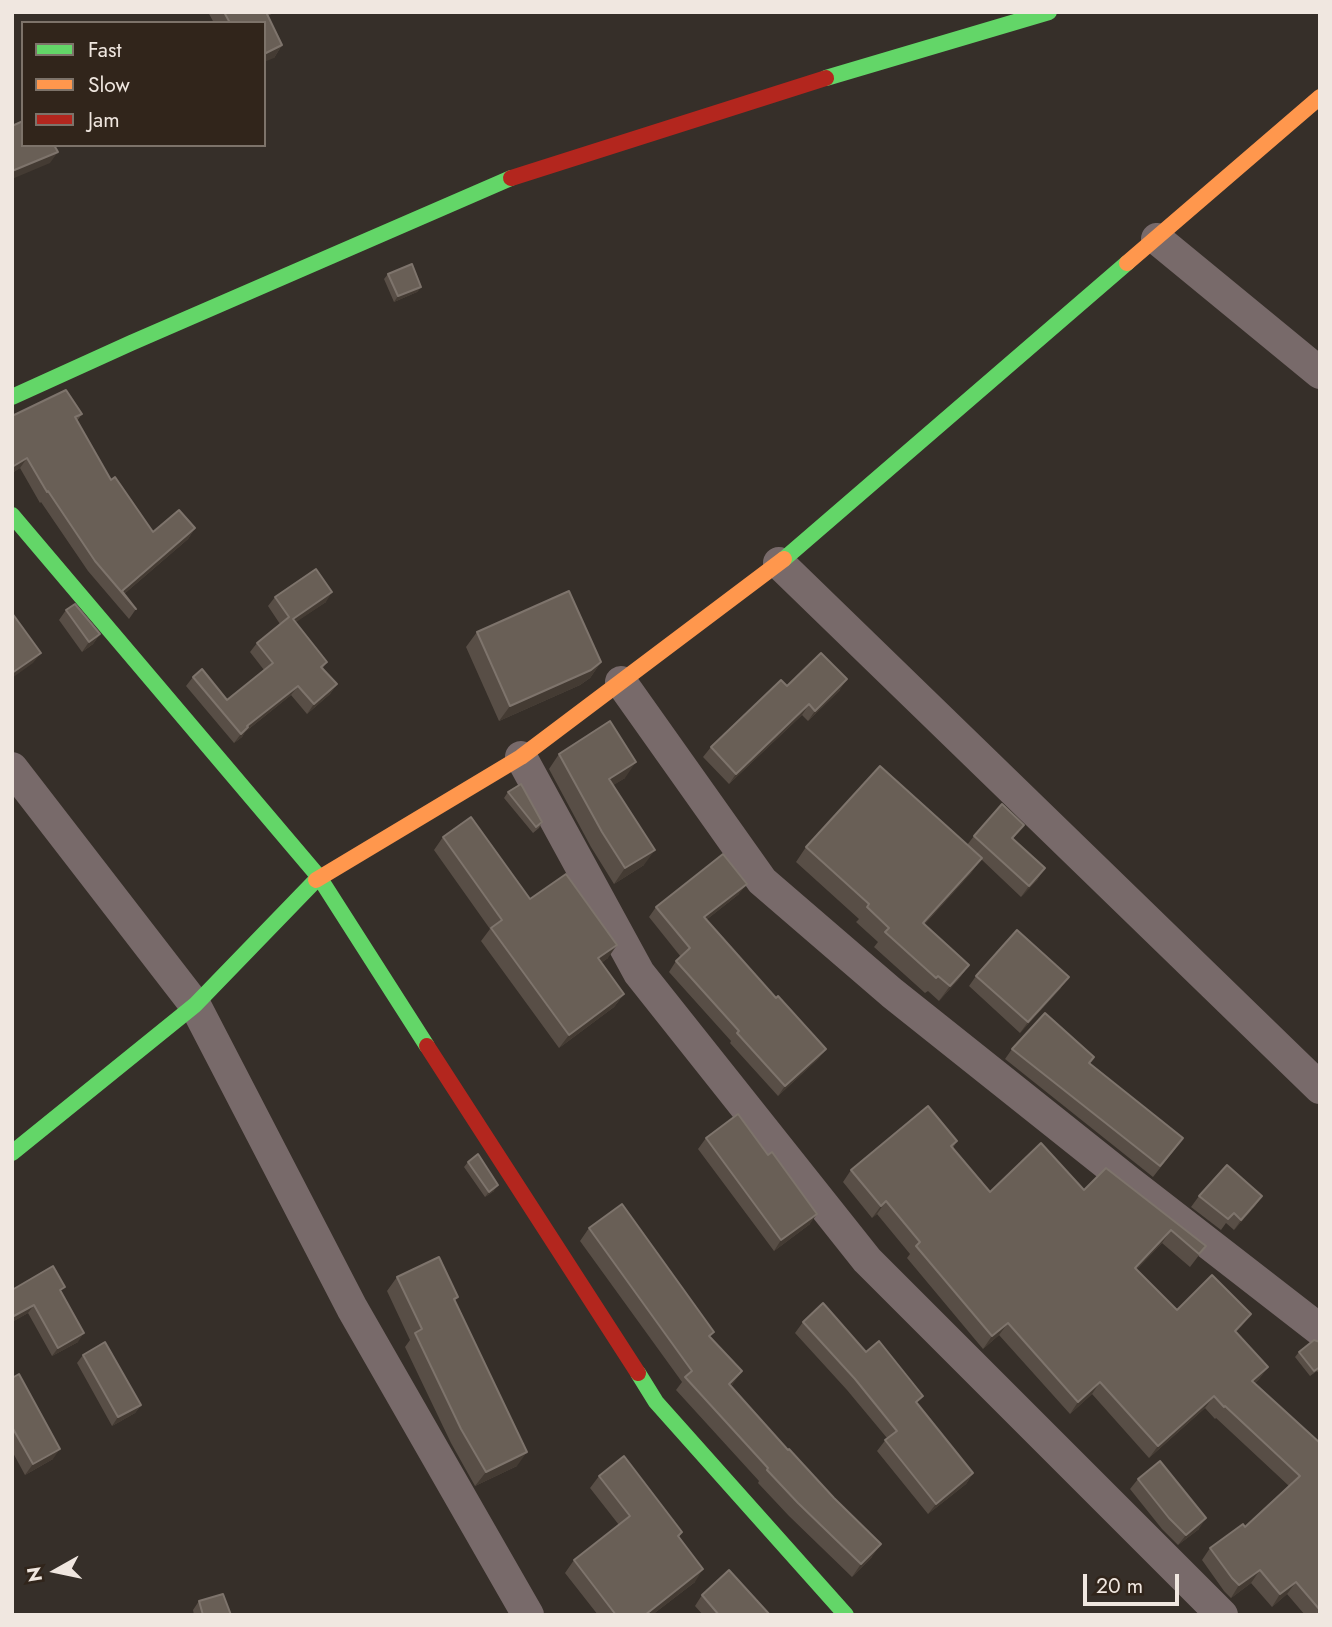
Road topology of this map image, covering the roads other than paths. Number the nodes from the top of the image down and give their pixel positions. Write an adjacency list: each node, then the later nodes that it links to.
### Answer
1 (1049, 12): 5 (main road)
2 (1320, 97): 3 (main road)
3 (1157, 239): 4 (street); 7 (main road)
4 (1320, 373)
5 (12, 397)
6 (12, 515): 11 (main road)
7 (779, 563): 8 (main road); 13 (street)
8 (621, 682): 9 (main road); 15 (street)
9 (521, 757): 11 (main road); 18 (street)
10 (12, 768): 12 (street)
11 (319, 877): 12 (main road); 17 (main road)
12 (195, 1005): 14 (main road); 16 (street)
13 (1320, 1088)
14 (12, 1153)
15 (1320, 1330)
16 (528, 1615)
17 (846, 1615)
18 (1222, 1615)

